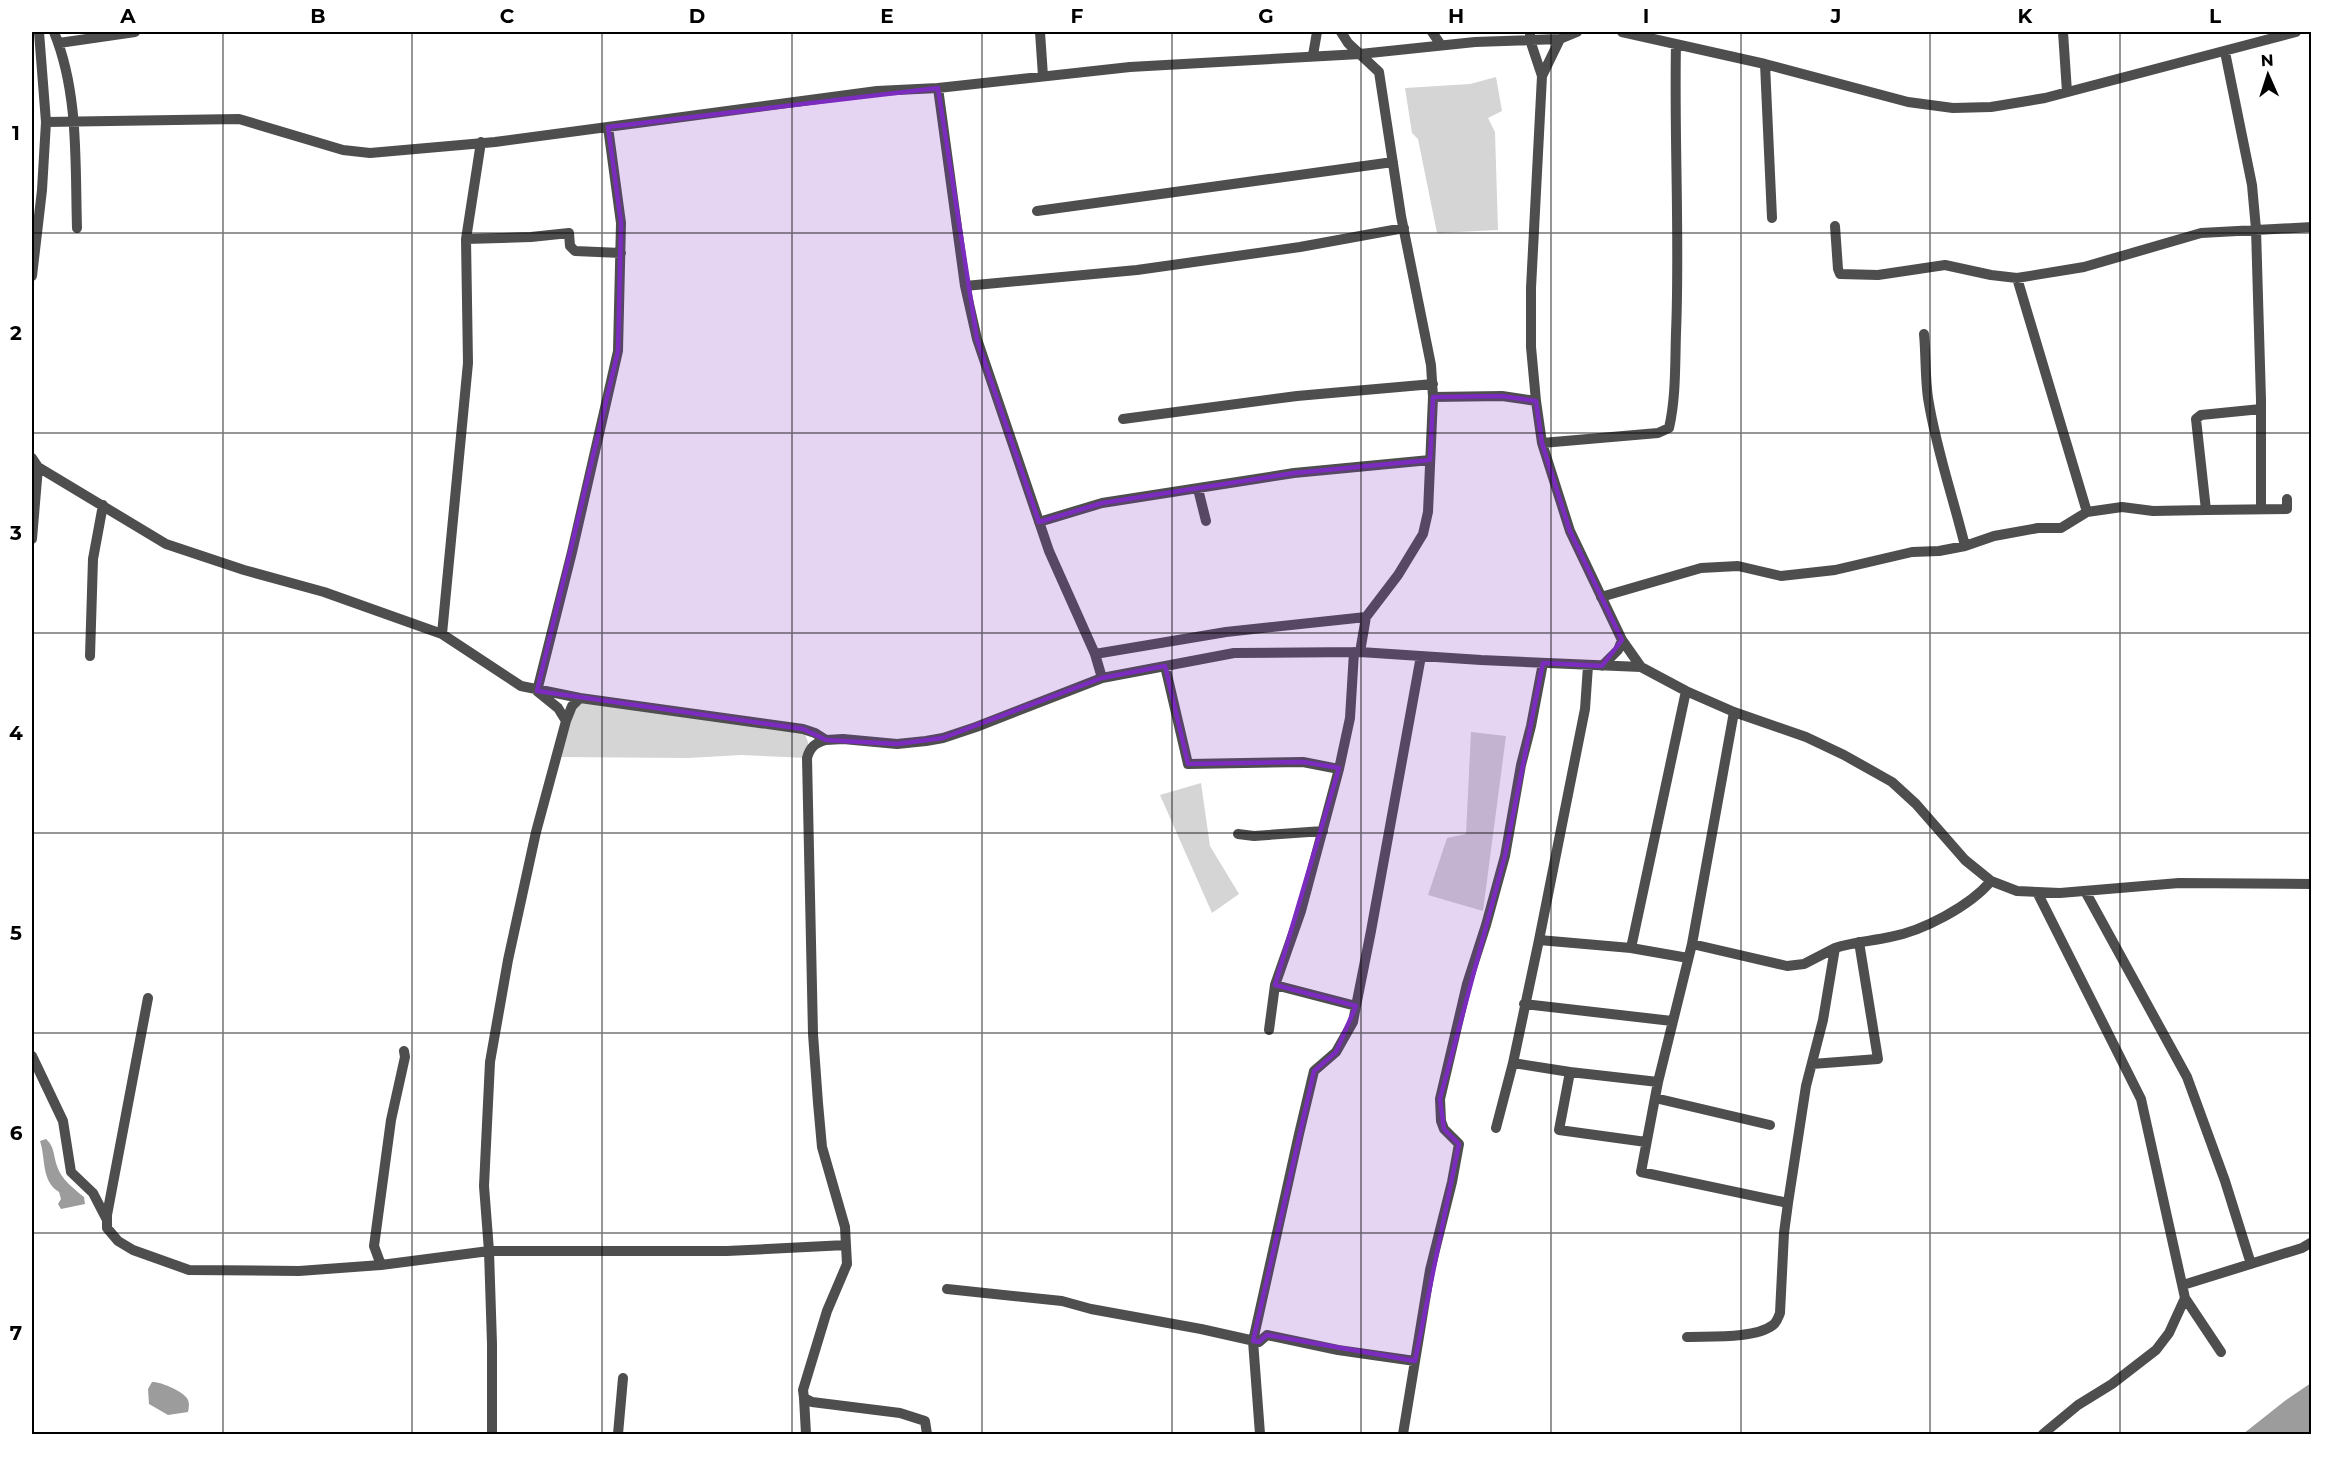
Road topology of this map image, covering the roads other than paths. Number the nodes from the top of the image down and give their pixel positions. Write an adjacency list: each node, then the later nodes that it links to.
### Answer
1 (39, 32): 27 (street)
2 (54, 32): 14 (street)
3 (135, 32): 14 (street)
4 (1040, 32): 23 (street)
5 (1317, 32): 20 (street)
6 (1341, 32): 19 (street)
7 (1432, 32): 16 (street)
8 (1577, 32): 13 (street)
9 (1622, 32): 15 (street)
10 (2063, 32): 26 (street)
11 (2296, 32): 18 (street)
12 (1530, 36): 13 (street); 16 (street); 24 (street)
13 (1560, 39): 24 (street)
14 (58, 43): 28 (street)
15 (1676, 44): 21 (street); 50 (street)
16 (1441, 45): 17 (street)
17 (1389, 51): 19 (street); 22 (street)
18 (2225, 52): 26 (street); 38 (street)
19 (1360, 54): 20 (street); 22 (street)
20 (1313, 55): 23 (street)
21 (1765, 64): 26 (street); 33 (street)
22 (1379, 72): 31 (street)
23 (1043, 76): 25 (street)
24 (1542, 76): 47 (street)
25 (938, 88): 29 (street); 43 (street)
26 (2067, 92)
27 (46, 122): 28 (street); 41 (street)
28 (74, 122): 30 (street); 36 (street)
29 (608, 127): 30 (street); 40 (street)
30 (481, 142): 39 (street)
31 (1393, 162): 32 (street); 37 (street)
32 (1037, 211)
33 (1772, 218)
34 (1835, 226): 42 (street)
35 (2312, 227): 38 (street)
36 (77, 228)
37 (1404, 228): 43 (street); 45 (street)
38 (2256, 229): 42 (street); 48 (street)
39 (466, 239): 40 (street); 65 (street)
40 (621, 254): 77 (street)
41 (32, 276)
42 (2017, 278): 58 (street)
43 (965, 286): 60 (street)
44 (1924, 334): 62 (street)
45 (1432, 384): 46 (street); 49 (street)
46 (1433, 397): 47 (street); 51 (street)
47 (1536, 401): 50 (street)
48 (2260, 409): 56 (street); 57 (street)
49 (1123, 419)
50 (1542, 443): 63 (street)
51 (1430, 460): 53 (street); 64 (street)
52 (35, 462): 55 (street); 61 (street)
53 (1198, 489): 59 (street); 60 (street)
54 (2288, 499): 56 (street)
55 (103, 505): 65 (street); 69 (street)
56 (2261, 508): 57 (street)
57 (2206, 510): 58 (street)
58 (2087, 512): 62 (street)
59 (1206, 521)
60 (1039, 522): 68 (street)
61 (32, 539)
62 (1965, 546): 63 (street)
63 (1601, 597): 66 (street)
64 (1366, 617): 67 (street); 68 (street)
65 (442, 634): 77 (street)
66 (1622, 640): 74 (street); 75 (street)
67 (1357, 652): 70 (street); 72 (street); 85 (street)
68 (1095, 654): 76 (street)
69 (90, 656)
70 (1421, 656): 71 (street); 101 (street)
71 (1543, 663): 73 (street); 127 (street)
72 (1165, 666): 76 (street); 85 (street)
73 (1588, 666): 74 (street); 92 (street)
74 (1602, 666): 75 (street)
75 (1641, 667): 78 (street)
76 (1102, 678): 83 (street)
77 (537, 691): 79 (street); 81 (street)
78 (1686, 691): 80 (street); 95 (street)
79 (580, 698): 81 (street); 82 (street)
80 (1734, 712): 88 (street); 94 (street)
81 (566, 720): 118 (street)
82 (803, 729): 83 (street); 84 (street)
83 (826, 740): 84 (street)
84 (809, 750): 117 (street)
85 (1339, 769): 86 (street)
86 (1323, 831): 87 (street); 98 (street)
87 (1238, 834)
88 (1991, 881): 91 (street); 93 (street)
89 (2312, 884): 90 (street)
90 (2085, 891): 91 (street); 119 (street)
91 (2037, 894): 121 (street)
92 (1539, 940): 95 (street); 100 (street)
93 (1859, 942): 96 (street); 107 (street)
94 (1692, 944): 96 (street); 97 (street)
95 (1632, 948): 97 (street)
96 (1835, 948): 107 (street)
97 (1688, 958): 102 (street)
98 (1275, 985): 101 (street); 103 (street)
99 (148, 998): 115 (street)
100 (1524, 1004): 102 (street); 106 (street)
101 (1356, 1006): 125 (street)
102 (1672, 1021): 109 (street)
103 (1269, 1030)
104 (404, 1051): 120 (street)
105 (32, 1056): 115 (street)
106 (1513, 1063): 108 (street); 112 (street)
107 (1812, 1064): 114 (street)
108 (1570, 1072): 109 (street); 113 (street)
109 (1658, 1082): 110 (street)
110 (1655, 1098): 111 (street); 113 (street)
111 (1770, 1125)
112 (1496, 1128)
113 (1647, 1142): 114 (street)
114 (1788, 1203): 124 (street)
115 (107, 1220): 120 (street)
116 (2312, 1242): 119 (street)
117 (846, 1245): 118 (street); 129 (street)
118 (489, 1251): 120 (street); 130 (street)
119 (2251, 1264): 121 (street)
120 (381, 1265)
121 (2183, 1285): 123 (street)
122 (947, 1289): 125 (street)
123 (2185, 1298): 126 (street); 136 (street)
124 (1687, 1336)
125 (1253, 1341): 127 (street); 134 (street)
126 (2221, 1352)
127 (1414, 1361): 135 (street)
128 (623, 1378): 131 (street)
129 (804, 1398): 132 (street); 133 (street)
130 (492, 1434)
131 (618, 1434)
132 (806, 1434)
133 (927, 1434)
134 (1260, 1434)
135 (1403, 1434)
136 (2043, 1434)

